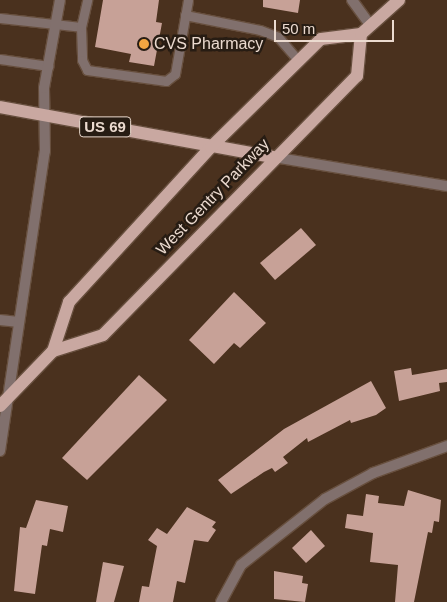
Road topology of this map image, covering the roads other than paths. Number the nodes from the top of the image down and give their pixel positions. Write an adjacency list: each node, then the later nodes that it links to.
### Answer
1 (60, 0): 9 (street)
2 (188, 0): 6 (lane)
3 (352, 0): 8 (street)
4 (400, 0): 8 (main road)
5 (88, 2): 10 (lane)
6 (186, 15): 10 (lane); 13 (lane)
7 (0, 18): 9 (lane)
8 (371, 26): 11 (main road)
9 (55, 27): 10 (lane); 14 (street)
10 (81, 27)
11 (361, 34): 13 (main road, West Gentry Parkway); 18 (main road, West Gentry Parkway)
12 (0, 58): 14 (lane)
13 (299, 61): 17 (main road, West Gentry Parkway)
14 (48, 66): 16 (street)
15 (0, 107): 16 (main road, US 69)
16 (45, 115): 17 (main road, US 69); 21 (street)
17 (210, 147): 18 (main road, US 69); 22 (main road, West Gentry Parkway)
18 (273, 157): 19 (street); 22 (main road, West Gentry Parkway)
19 (447, 186)
20 (0, 320): 21 (street)
21 (19, 322): 23 (street)
22 (54, 351): 23 (main road, West Gentry Parkway)
23 (4, 402): 25 (street)
24 (447, 446): 26 (street)
25 (0, 451)
26 (221, 602)

